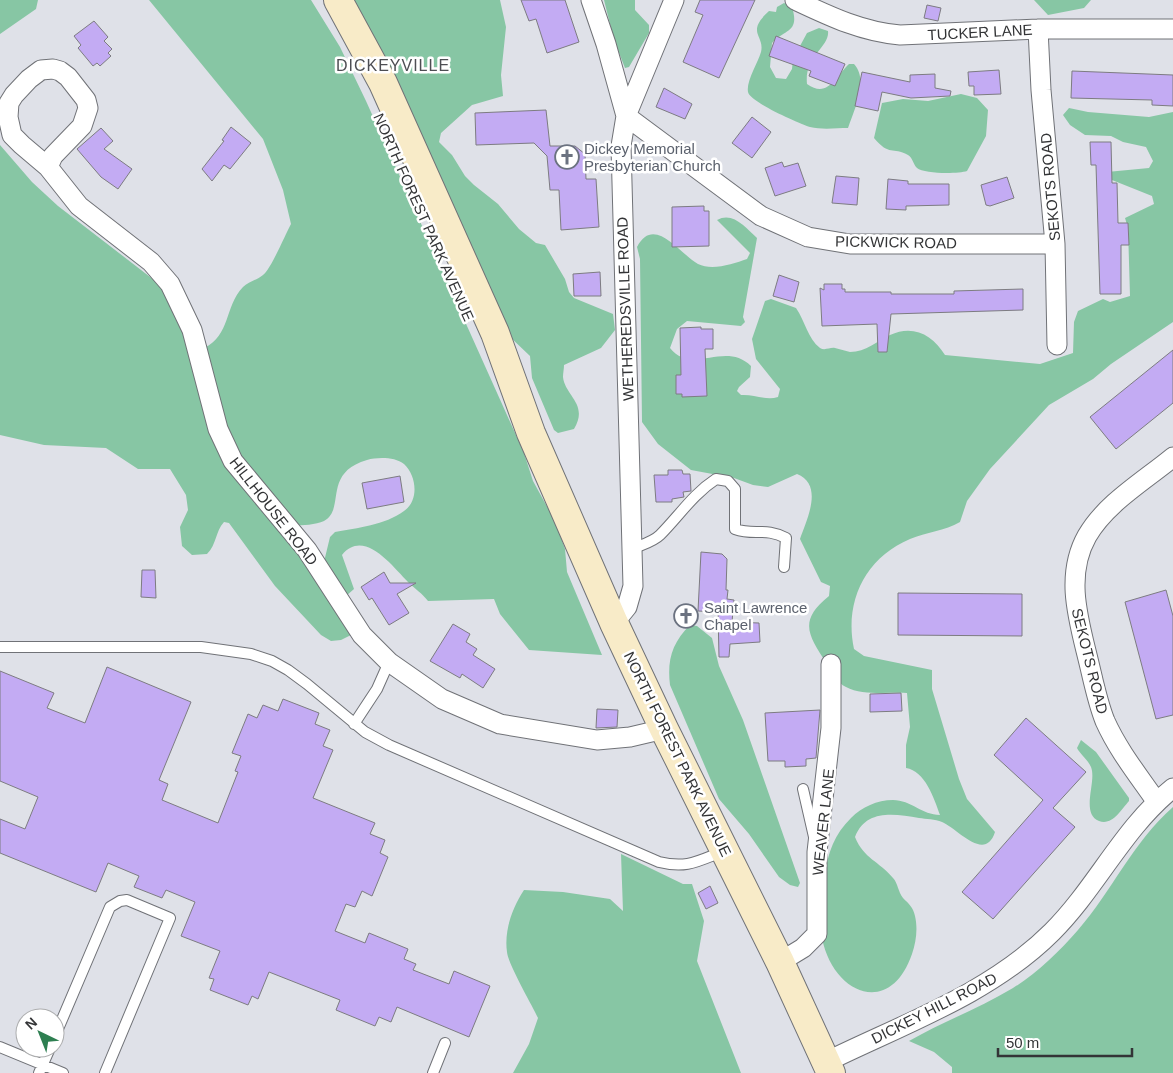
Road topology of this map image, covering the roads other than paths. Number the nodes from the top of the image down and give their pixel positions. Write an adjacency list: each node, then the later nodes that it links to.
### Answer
1 (319, 0): 12 (main road, NORTH FOREST PARK AVENUE)
2 (338, 0): 12 (main road, NORTH FOREST PARK AVENUE)
3 (591, 0): 8 (street)
4 (674, 0): 8 (street, WETHEREDSVILLE ROAD)
5 (794, 0): 6 (street, TUCKER LANE)
6 (1038, 29): 7 (street, TUCKER LANE); 10 (street, SEKOTS ROAD)
7 (1173, 29)
8 (626, 116): 10 (street, PICKWICK ROAD); 14 (street, WETHEREDSVILLE ROAD)
9 (48, 167): 9 (street, HILLHOUSE ROAD); 18 (street, HILLHOUSE ROAD)
10 (1055, 244): 11 (street, SEKOTS ROAD)
11 (1057, 344)
12 (531, 433): 16 (main road, NORTH FOREST PARK AVENUE)
13 (1173, 457): 24 (street, SEKOTS ROAD)
14 (632, 549): 15 (lane); 16 (street, WETHEREDSVILLE ROAD)
15 (784, 567)
16 (614, 623): 21 (main road, NORTH FOREST PARK AVENUE)
17 (0, 647): 20 (lane)
18 (388, 662): 20 (lane); 21 (street, HILLHOUSE ROAD)
19 (830, 664): 26 (street, WEAVER LANE)
20 (354, 724): 25 (lane)
21 (664, 730): 25 (main road, NORTH FOREST PARK AVENUE)
22 (1173, 788): 24 (street, DICKEY HILL ROAD)
23 (803, 790): 26 (lane)
24 (1156, 801): 31 (street, DICKEY HILL ROAD)
25 (724, 850): 27 (main road, NORTH FOREST PARK AVENUE)
26 (817, 852): 27 (street, WEAVER LANE)
27 (780, 962): 31 (main road, NORTH FOREST PARK AVENUE)
28 (65, 1013): 34 (lane)
29 (445, 1043): 35 (lane)
30 (0, 1047): 32 (lane)
31 (829, 1068)
32 (41, 1069): 33 (lane)
33 (63, 1073)
34 (105, 1073)
35 (433, 1073)

